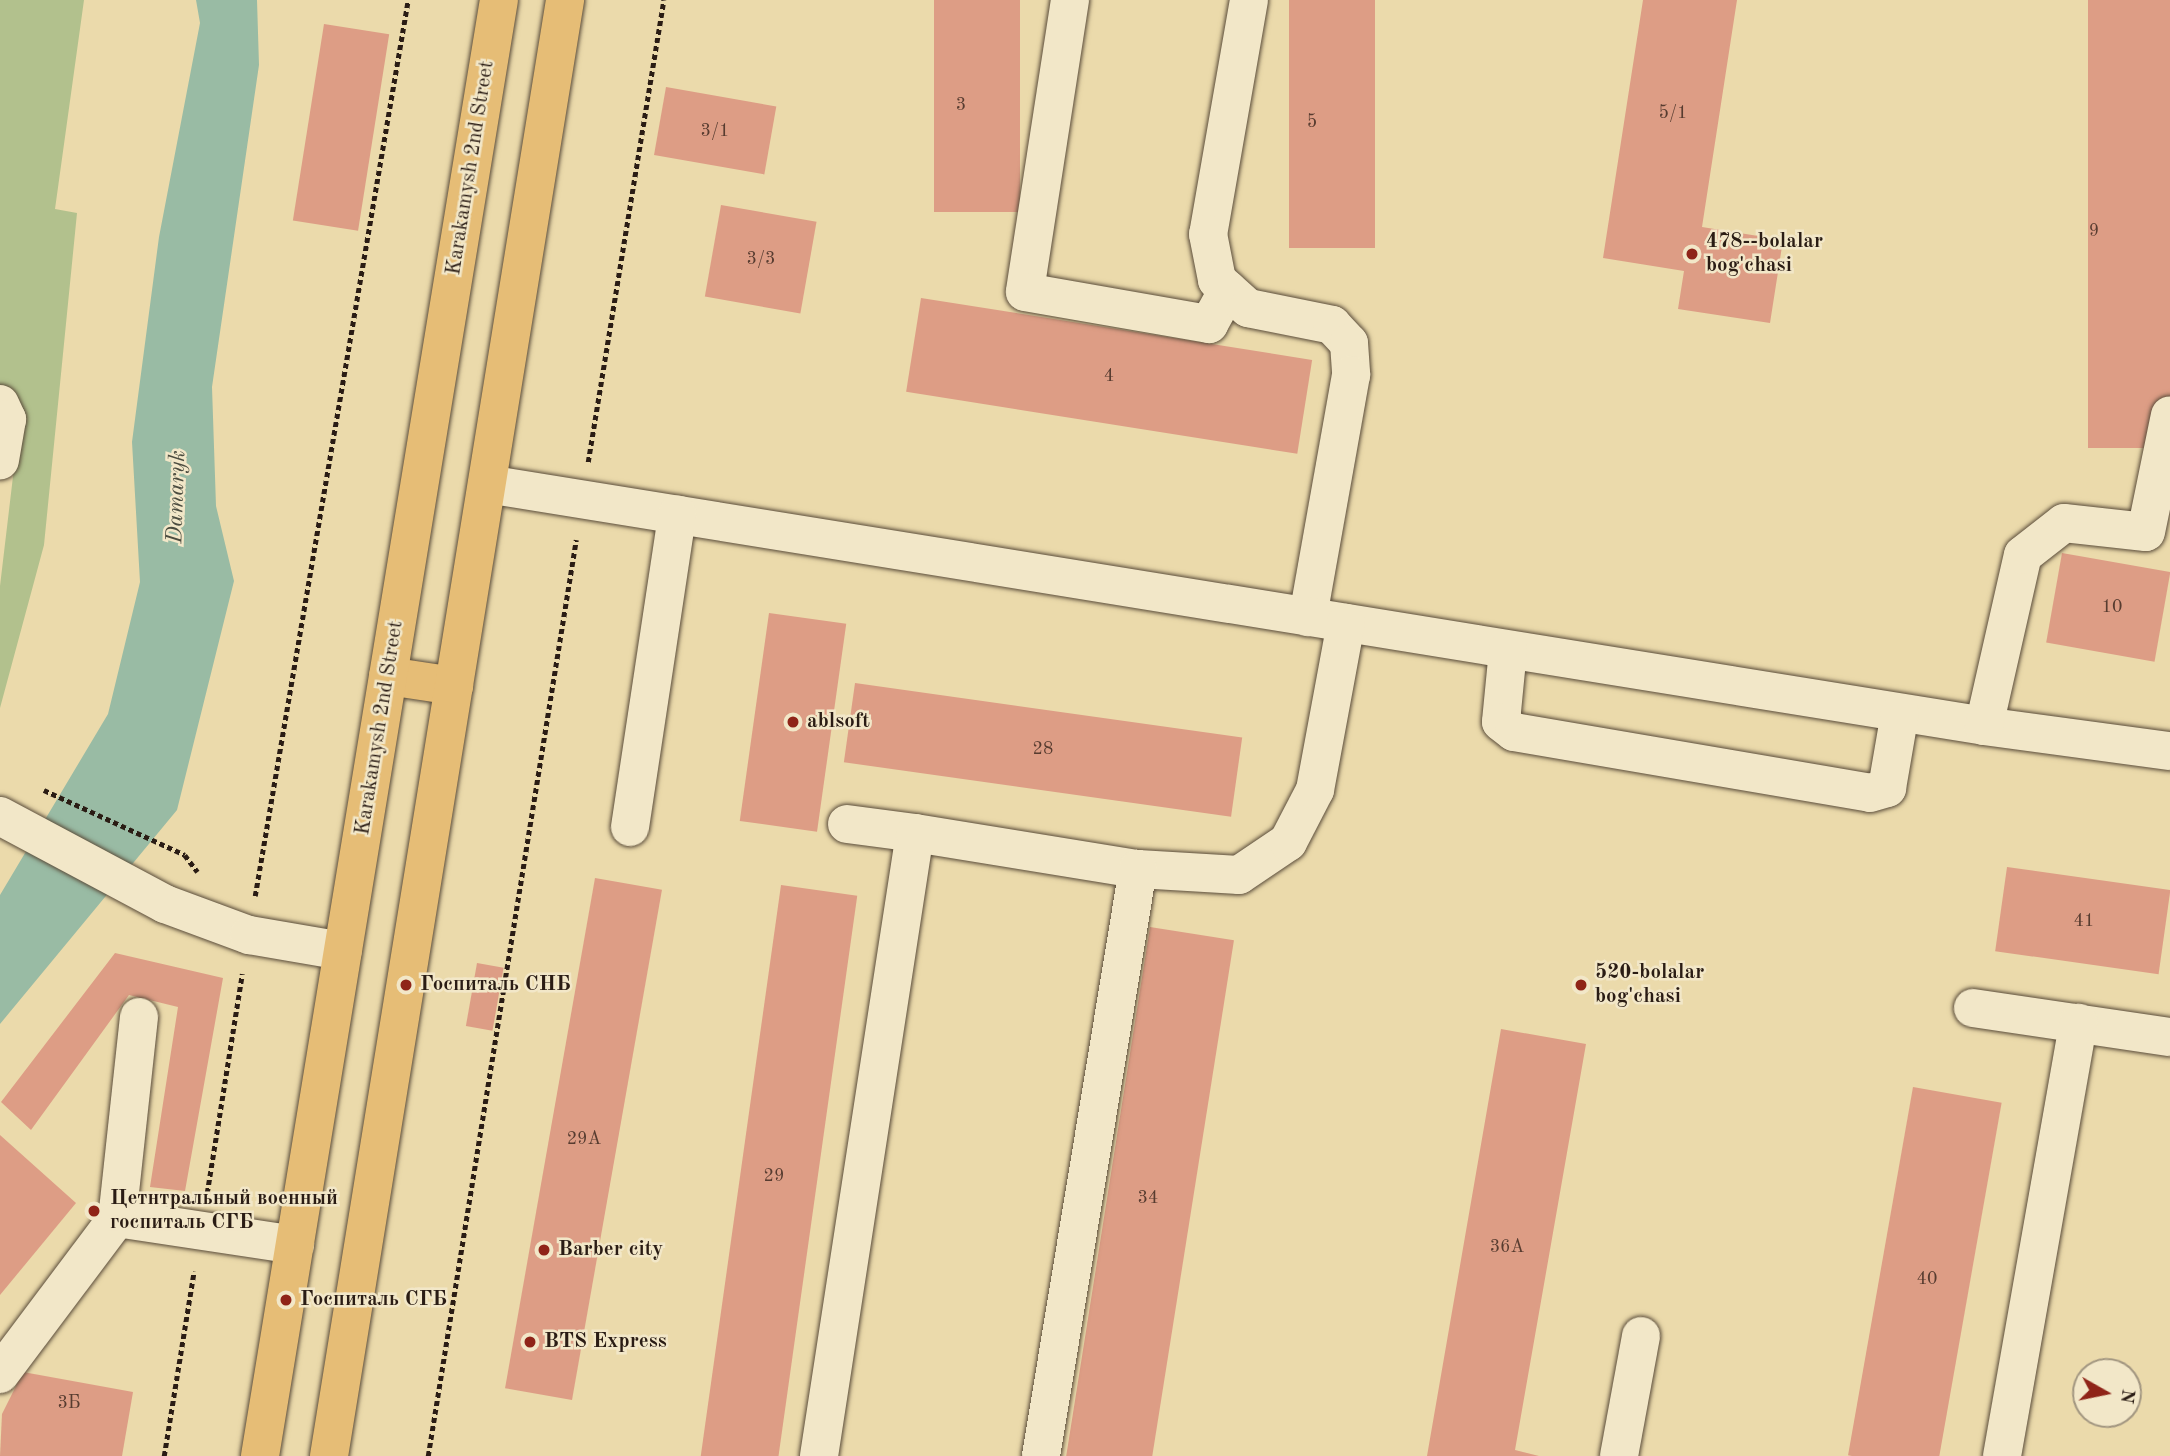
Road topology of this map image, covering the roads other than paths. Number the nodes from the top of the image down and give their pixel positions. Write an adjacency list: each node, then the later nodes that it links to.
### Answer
1 (499, 0): 15 (main road, Karakamysh 2nd Street)
2 (565, 0): 9 (main road)
3 (1070, 0): 5 (street)
4 (1249, 0): 5 (street)
5 (1228, 290): 12 (street)
6 (0, 404): 8 (street)
7 (2170, 415): 11 (street)
8 (0, 460)
9 (487, 484): 10 (street); 16 (main road)
10 (677, 515): 12 (street); 22 (street)
11 (2158, 534): 18 (street)
12 (1308, 617): 13 (street)
13 (1346, 623): 14 (street); 24 (street)
14 (1508, 650): 17 (street); 17 (street)
15 (388, 676): 16 (main road); 25 (main road, Karakamysh 2nd Street)
16 (454, 686): 34 (main road)
17 (1900, 713): 18 (street)
18 (1984, 726): 19 (street)
19 (2170, 751)
20 (0, 816): 25 (street)
21 (847, 824): 23 (street)
22 (630, 827)
23 (915, 833): 24 (street); 36 (street)
24 (1138, 869): 37 (street)
25 (342, 951): 31 (main road, Karakamysh 2nd Street)
26 (1973, 1008): 28 (street)
27 (139, 1017): 30 (street)
28 (2078, 1023): 29 (street); 39 (street)
29 (2170, 1037)
30 (117, 1218): 31 (street); 33 (street)
31 (295, 1245): 35 (main road, Karakamysh 2nd Street)
32 (1641, 1336): 38 (street)
33 (0, 1374)
34 (335, 1455)
35 (260, 1456)
36 (819, 1456)
37 (1041, 1456)
38 (1619, 1456)
39 (2001, 1456)

